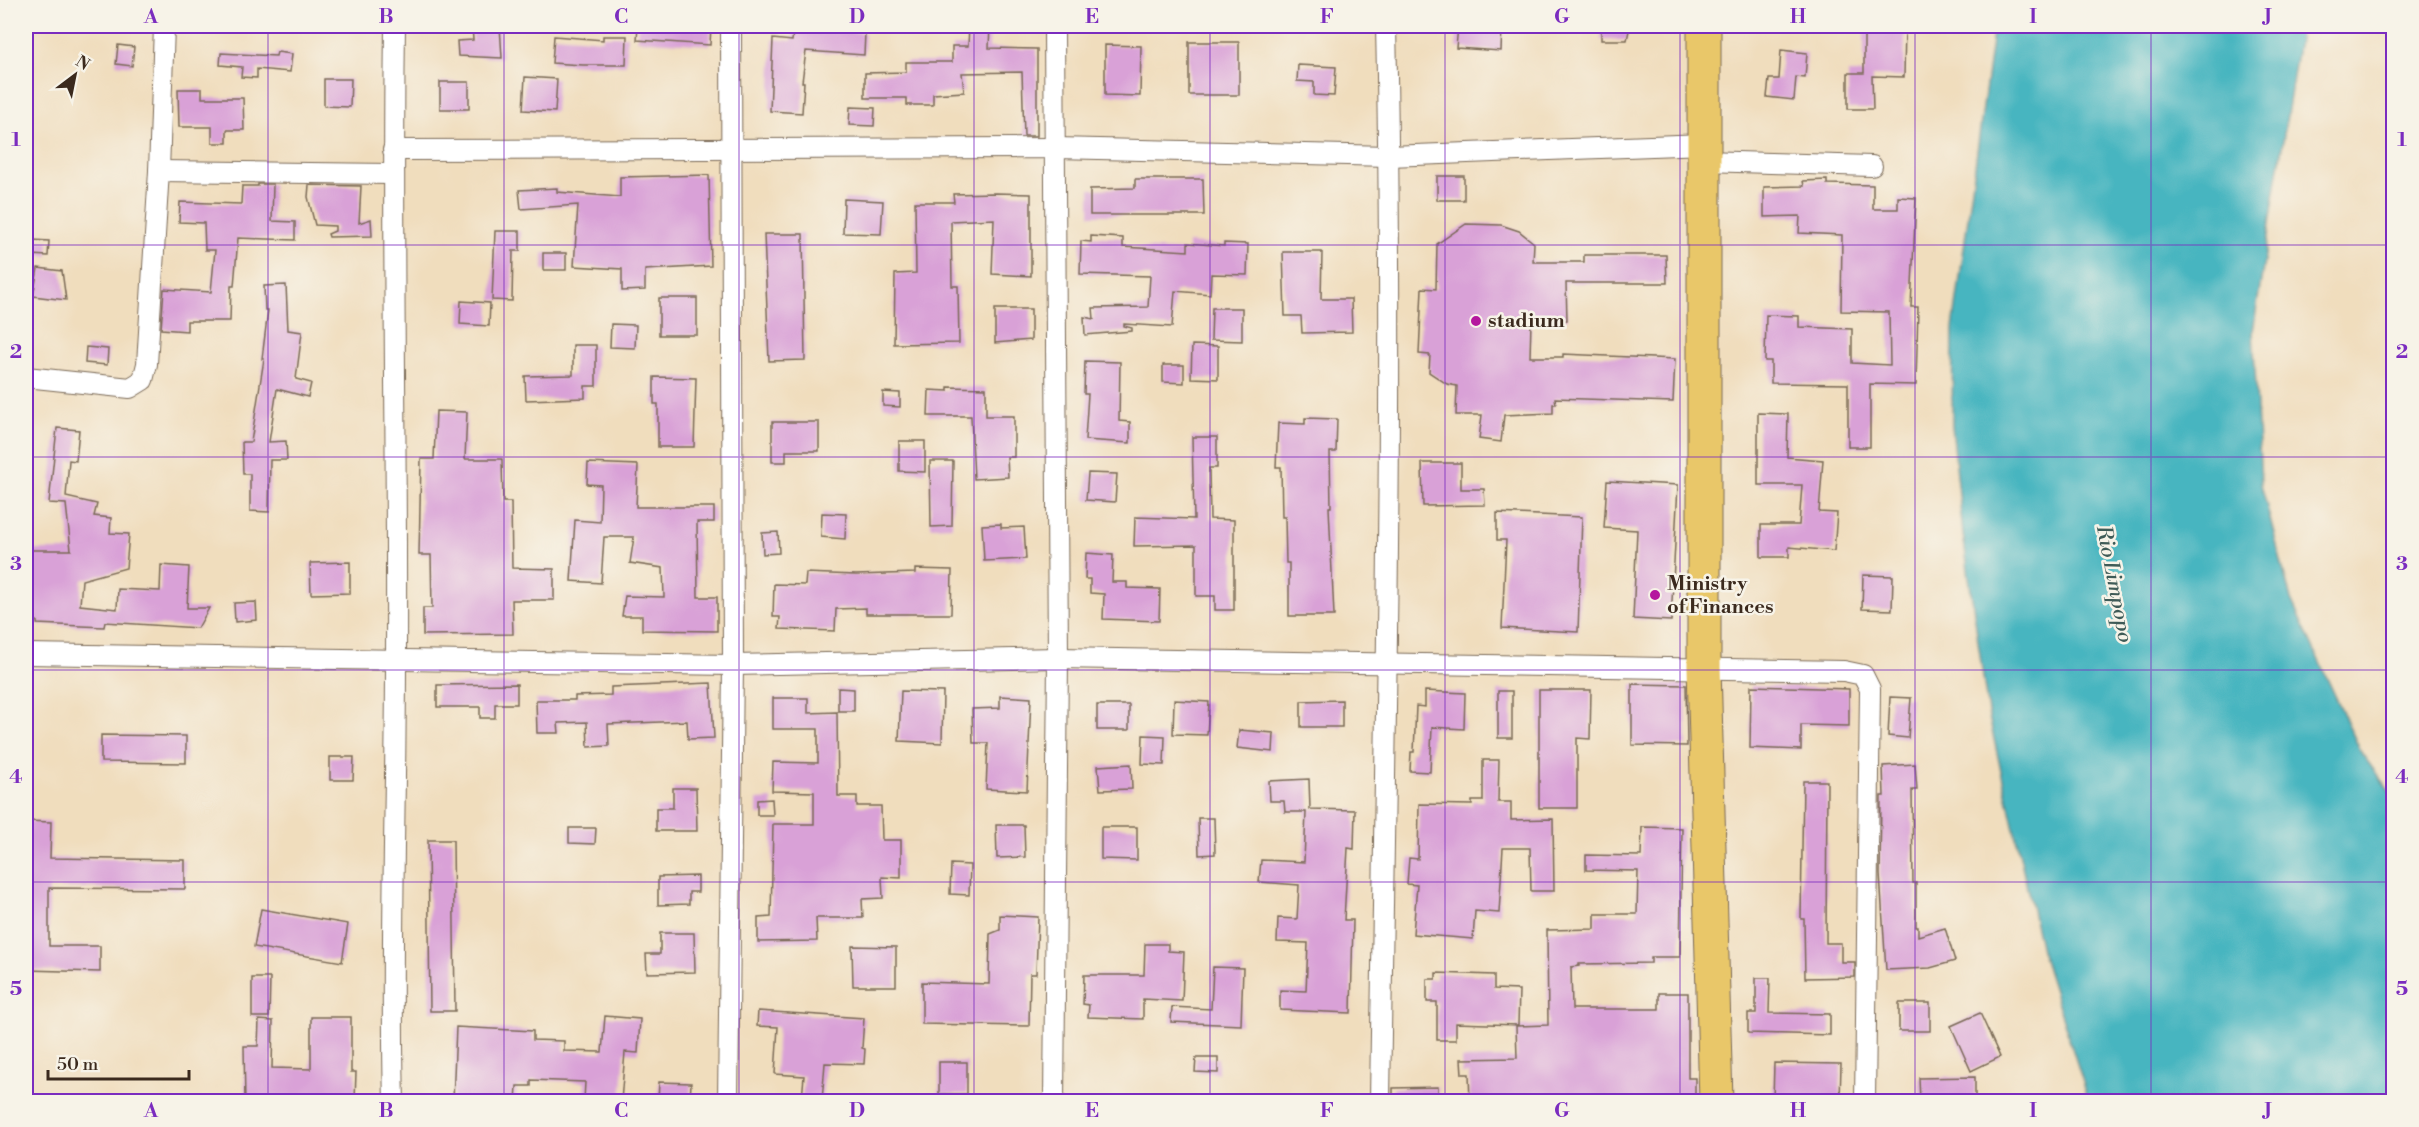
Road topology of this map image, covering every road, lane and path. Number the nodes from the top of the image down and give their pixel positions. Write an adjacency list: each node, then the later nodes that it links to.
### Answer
1 (164, 26): 13 (street)
2 (395, 26): 8 (street)
3 (731, 26): 9 (street)
4 (1054, 26): 7 (street)
5 (1386, 26): 11 (street)
6 (1704, 26): 10 (highway)
7 (1056, 148): 9 (street); 11 (street); 17 (street)
8 (393, 150): 9 (street); 14 (street)
9 (732, 150): 20 (street)
10 (1704, 152): 11 (street); 12 (street); 21 (highway)
11 (1389, 156): 19 (street)
12 (1872, 166)
13 (159, 171): 14 (street); 15 (street)
14 (392, 174): 18 (street)
15 (26, 377)
16 (26, 654): 18 (street)
17 (1058, 658): 19 (street); 20 (street); 24 (street)
18 (396, 659): 20 (street); 22 (street)
19 (1386, 664): 21 (street); 25 (street)
20 (733, 665): 23 (street)
21 (1704, 668): 26 (highway); 27 (street)
22 (394, 1101)
23 (728, 1101)
24 (1054, 1101)
25 (1380, 1101)
26 (1716, 1101)
27 (1865, 1101)

